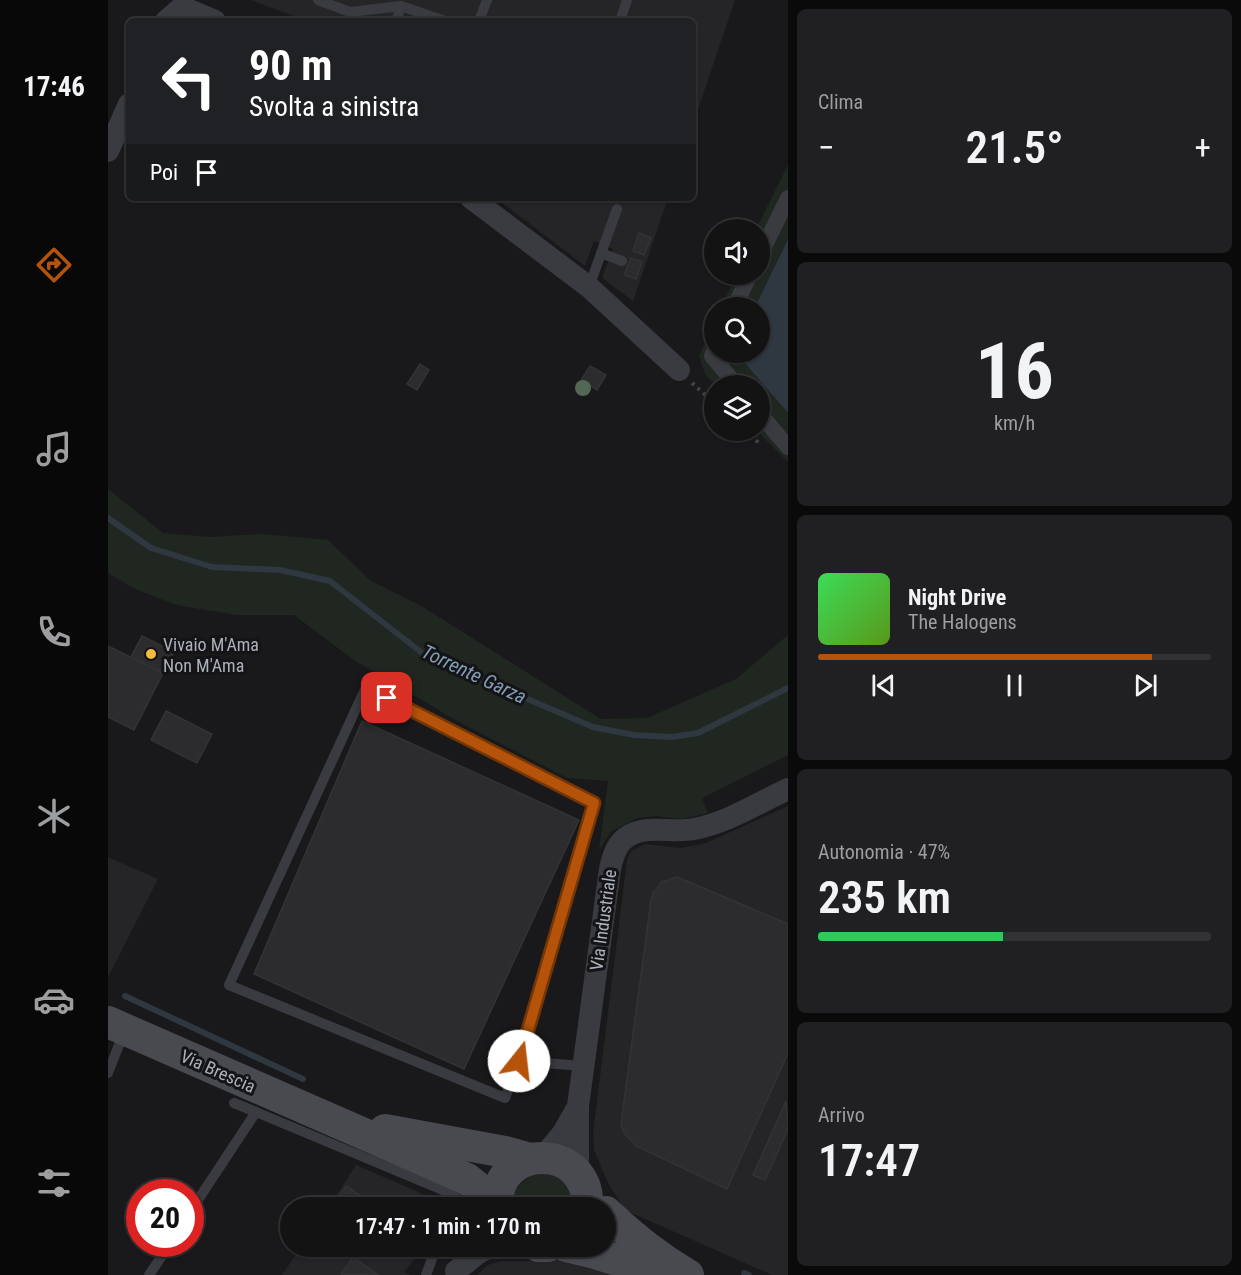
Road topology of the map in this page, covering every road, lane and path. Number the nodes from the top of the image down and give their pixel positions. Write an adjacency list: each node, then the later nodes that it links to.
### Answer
1 (318, 0): 4 (lane)
2 (487, 0): 10 (lane)
3 (627, 0): 11 (lane)
4 (369, 5): 5 (lane)
5 (401, 6): 8 (lane); 9 (lane)
6 (177, 9): 7 (street)
7 (206, 18)
8 (397, 18)
9 (435, 18)
10 (480, 18)
11 (621, 18)
12 (126, 110): 13 (street)
13 (111, 140)
14 (788, 198): 17 (street)
15 (475, 201): 20 (street)
16 (617, 209): 18 (lane)
17 (770, 235)
18 (602, 253): 19 (lane); 20 (lane)
19 (621, 261)
20 (589, 287): 22 (street)
21 (718, 363): 23 (street)
22 (679, 370): 24 (path)
23 (728, 375)
24 (704, 394)
25 (770, 426): 26 (street)
26 (788, 447)
27 (788, 789): 30 (street, Via Industriale)
28 (114, 1030): 31 (lane); 35 (main road, Via Brescia)
29 (519, 1061): 29 (lane); 30 (lane)
30 (583, 1066): 33 (street, Via Industriale)
31 (108, 1073)
32 (234, 1103): 34 (lane)
33 (578, 1106): 36 (street, Via Industriale); 42 (street, Via Industriale)
34 (256, 1112): 37 (lane); 38 (lane)
35 (328, 1120): 36 (main road, Via Brescia); 39 (main road, Via Brescia)
36 (536, 1158): 40 (main road, Via Brescia); 41 (main road, Via Brescia)
37 (204, 1191)
38 (455, 1197)
39 (488, 1197)
40 (498, 1197)
41 (591, 1197)
42 (592, 1197)
43 (616, 1222): 53 (main road, Via Brescia)
44 (161, 1257): 50 (lane)
45 (433, 1257): 51 (lane)
46 (464, 1257): 49 (street)
47 (476, 1257): 49 (street)
48 (608, 1257): 52 (main road)
49 (455, 1273)
50 (149, 1275)
51 (426, 1275)
52 (664, 1275)
53 (688, 1275)

